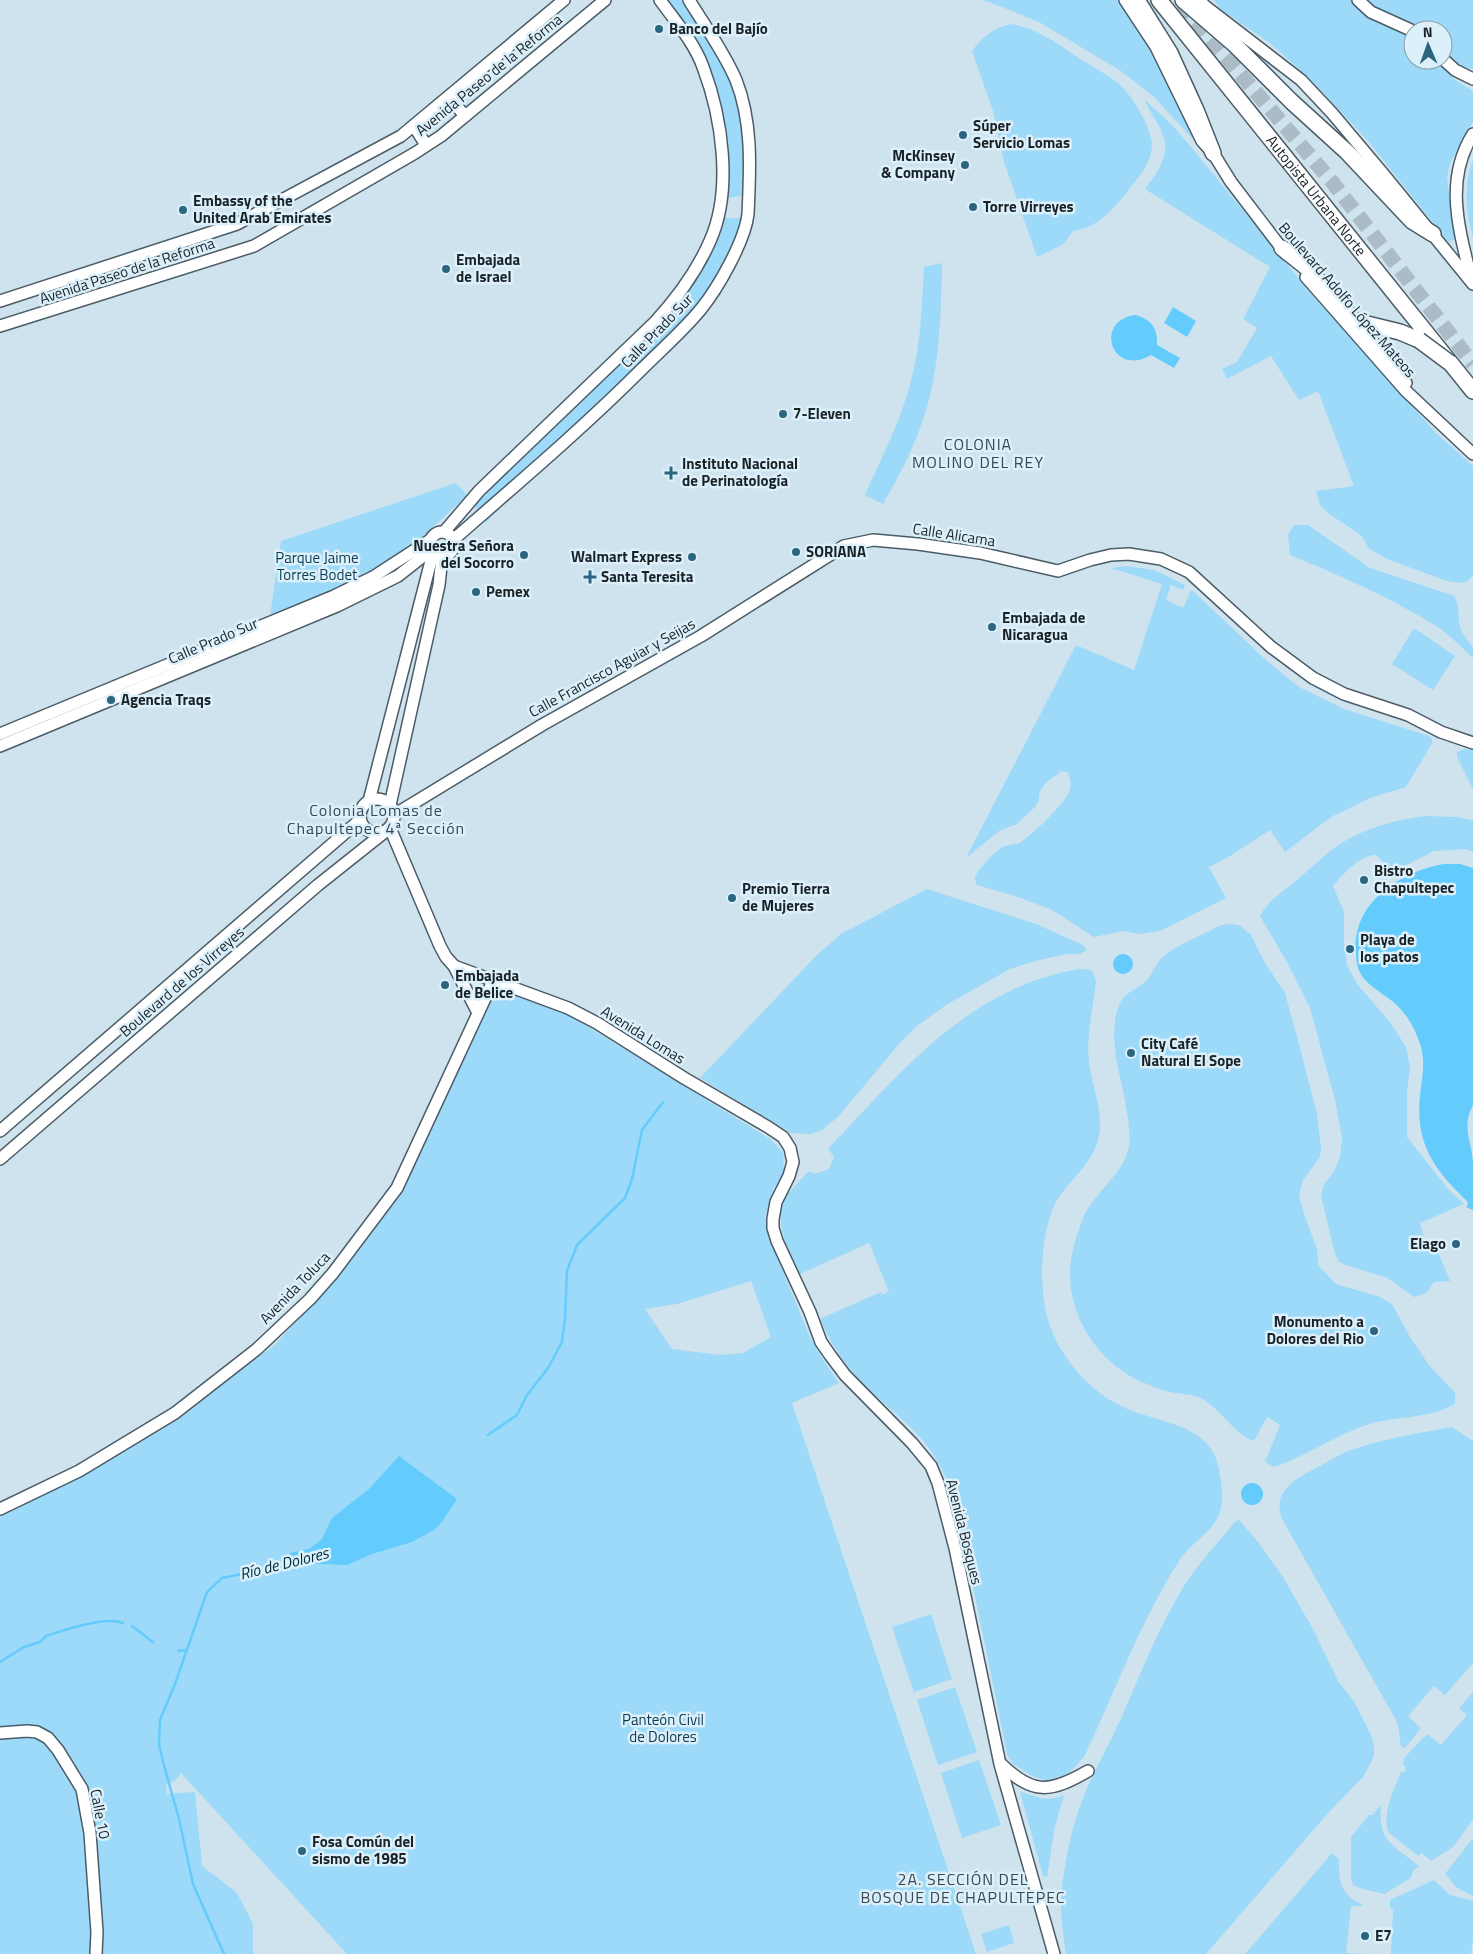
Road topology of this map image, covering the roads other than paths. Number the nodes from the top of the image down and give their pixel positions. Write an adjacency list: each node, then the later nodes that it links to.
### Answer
1 (564, 0): 18 (street, Avenida Paseo de la Reforma)
2 (605, 0): 20 (street, Avenida Paseo de la Reforma)
3 (660, 0): 36 (street, Calle Prado Sur)
4 (689, 0): 37 (street, Calle Prado Sur)
5 (1125, 0): 24 (street, Boulevard Adolfo López Mateos)
6 (1137, 0): 24 (highway)
7 (1160, 0): 31 (highway, Autopista Urbana Norte, bridge)
8 (1172, 0): 32 (highway, Autopista Urbana Norte)
9 (1184, 0): 13 (highway)
10 (1358, 0): 12 (street)
11 (1202, 3): 14 (highway); 25 (street)
12 (1403, 26)
13 (1246, 55): 14 (highway); 19 (highway)
14 (1264, 67): 19 (highway)
15 (1455, 70): 16 (street); 17 (street)
16 (1473, 73)
17 (1473, 79)
18 (449, 97): 20 (street); 21 (street, Avenida Paseo de la Reforma)
19 (1292, 102): 25 (highway)
20 (465, 116): 23 (street, Avenida Paseo de la Reforma)
21 (414, 126): 23 (street); 28 (street, Avenida Paseo de la Reforma)
22 (1473, 134): 27 (street)
23 (426, 146): 30 (street, Avenida Paseo de la Reforma)
24 (1213, 153): 26 (street, Boulevard Adolfo López Mateos)
25 (1433, 234): 27 (street)
26 (1282, 248): 29 (highway); 34 (street, Boulevard Adolfo López Mateos)
27 (1472, 283)
28 (0, 301)
29 (1354, 321): 31 (highway, bridge); 34 (street)
30 (0, 326)
31 (1450, 363): 33 (highway, Autopista Urbana Norte)
32 (1473, 375)
33 (1473, 391)
34 (1418, 403): 35 (street, Boulevard Adolfo López Mateos)
35 (1473, 454)
36 (444, 532): 37 (street); 39 (street, Calle Prado Sur)
37 (453, 540): 39 (street, Calle Prado Sur)
38 (844, 546): 41 (street, Calle Alicama); 44 (street, Calle Francisco Aguiar y Seijas)
39 (434, 550): 40 (street, Calle Prado Sur); 42 (street, Calle Prado Sur); 43 (street); 44 (street)
40 (0, 734)
41 (1473, 743)
42 (0, 746)
43 (369, 801): 44 (street); 45 (street)
44 (392, 810): 46 (street)
45 (360, 820): 46 (street); 50 (street, Boulevard de los Virreyes)
46 (388, 829): 47 (street); 51 (street, Boulevard de los Virreyes)
47 (454, 966): 48 (street, Avenida Lomas); 49 (street)
48 (494, 979): 49 (street, Avenida Toluca); 52 (street, Avenida Lomas)
49 (478, 1013): 53 (street, Avenida Toluca)
50 (0, 1131)
51 (0, 1159)
52 (793, 1162): 55 (street, Avenida Bosques)
53 (0, 1509)
54 (0, 1733): 57 (street, Calle 10)
55 (1000, 1764): 56 (street); 58 (street, Avenida Bosques)
56 (1088, 1772)
57 (96, 1954)
58 (1054, 1954)

